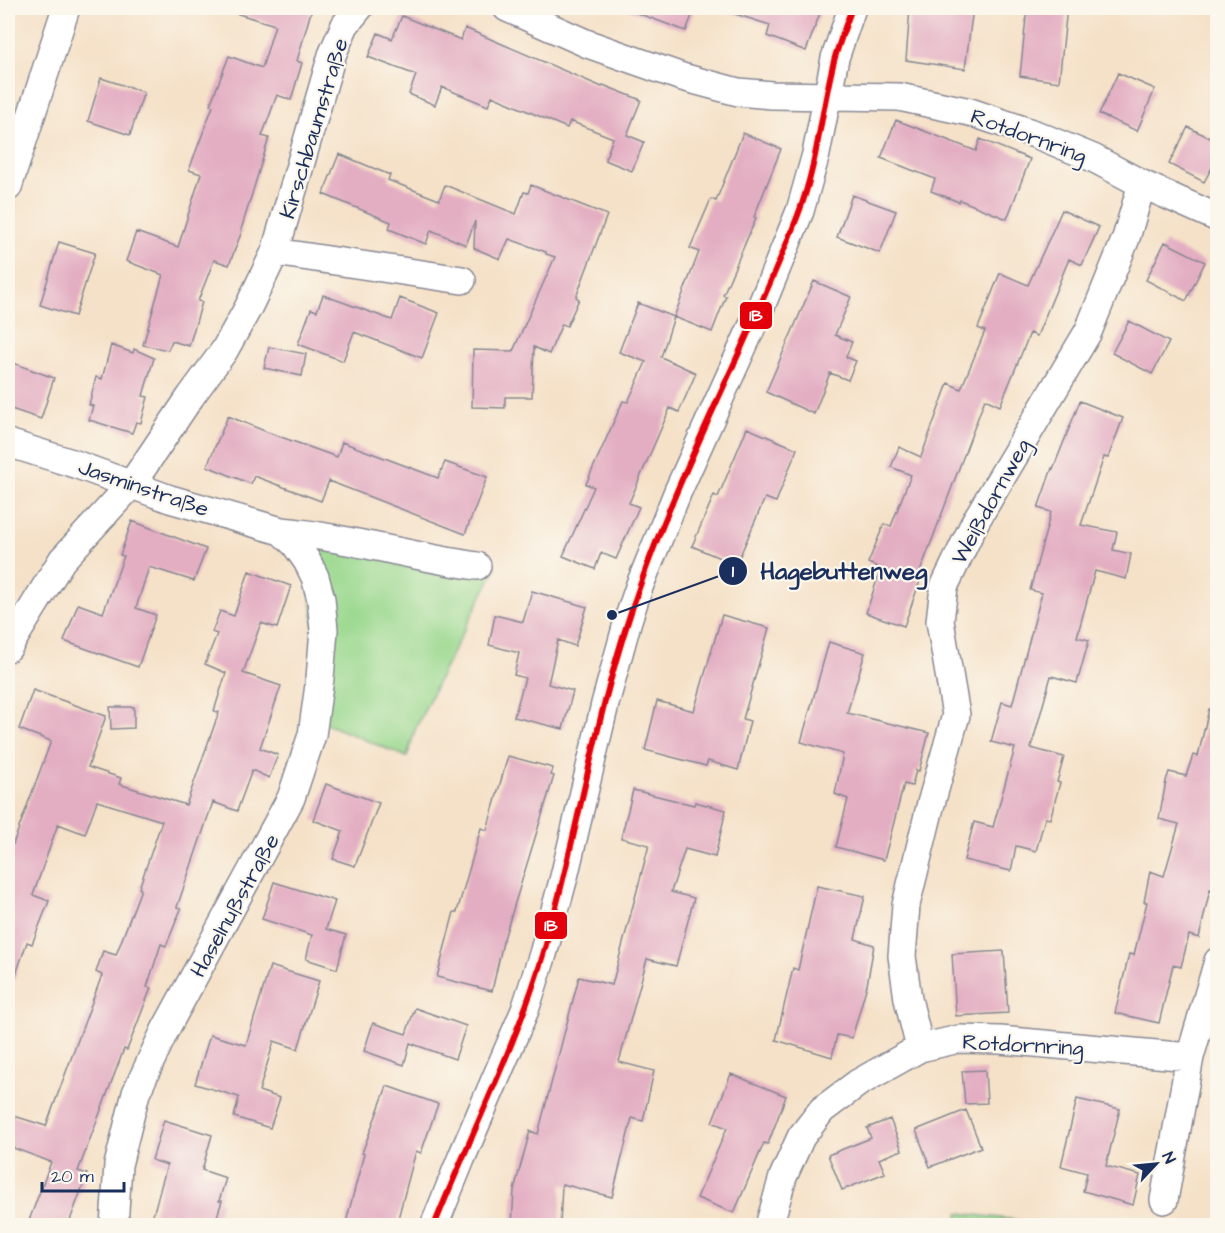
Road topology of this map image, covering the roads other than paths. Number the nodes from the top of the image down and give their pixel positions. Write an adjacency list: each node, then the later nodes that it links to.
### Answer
1 (66, 8): 7 (street)
2 (359, 8): 9 (street, Kirschbaumstraße)
3 (507, 8): 5 (street)
4 (852, 8): 5 (street)
5 (828, 94): 6 (street, Rotdornring); 22 (street)
6 (1142, 184): 8 (street, Rotdornring); 18 (street, Weißdornweg)
7 (8, 187)
8 (1218, 218)
9 (275, 252): 10 (street); 12 (street, Kirschbaumstraße)
10 (462, 280)
11 (8, 443): 12 (street, Jasminstraße)
12 (131, 485): 13 (street, Jasminstraße); 16 (street, Kirschbaumstraße)
13 (280, 531): 14 (street, Jasminstraße); 15 (street, Jasminstraße)
14 (477, 566)
15 (315, 577): 21 (street, Haselnußstraße)
16 (8, 648)
17 (1218, 961): 19 (street)
18 (920, 1048): 19 (street, Rotdornring); 23 (street, Rotdornring)
19 (1190, 1057): 20 (street)
20 (1164, 1200)
21 (114, 1226)
22 (434, 1226)
23 (769, 1226)

